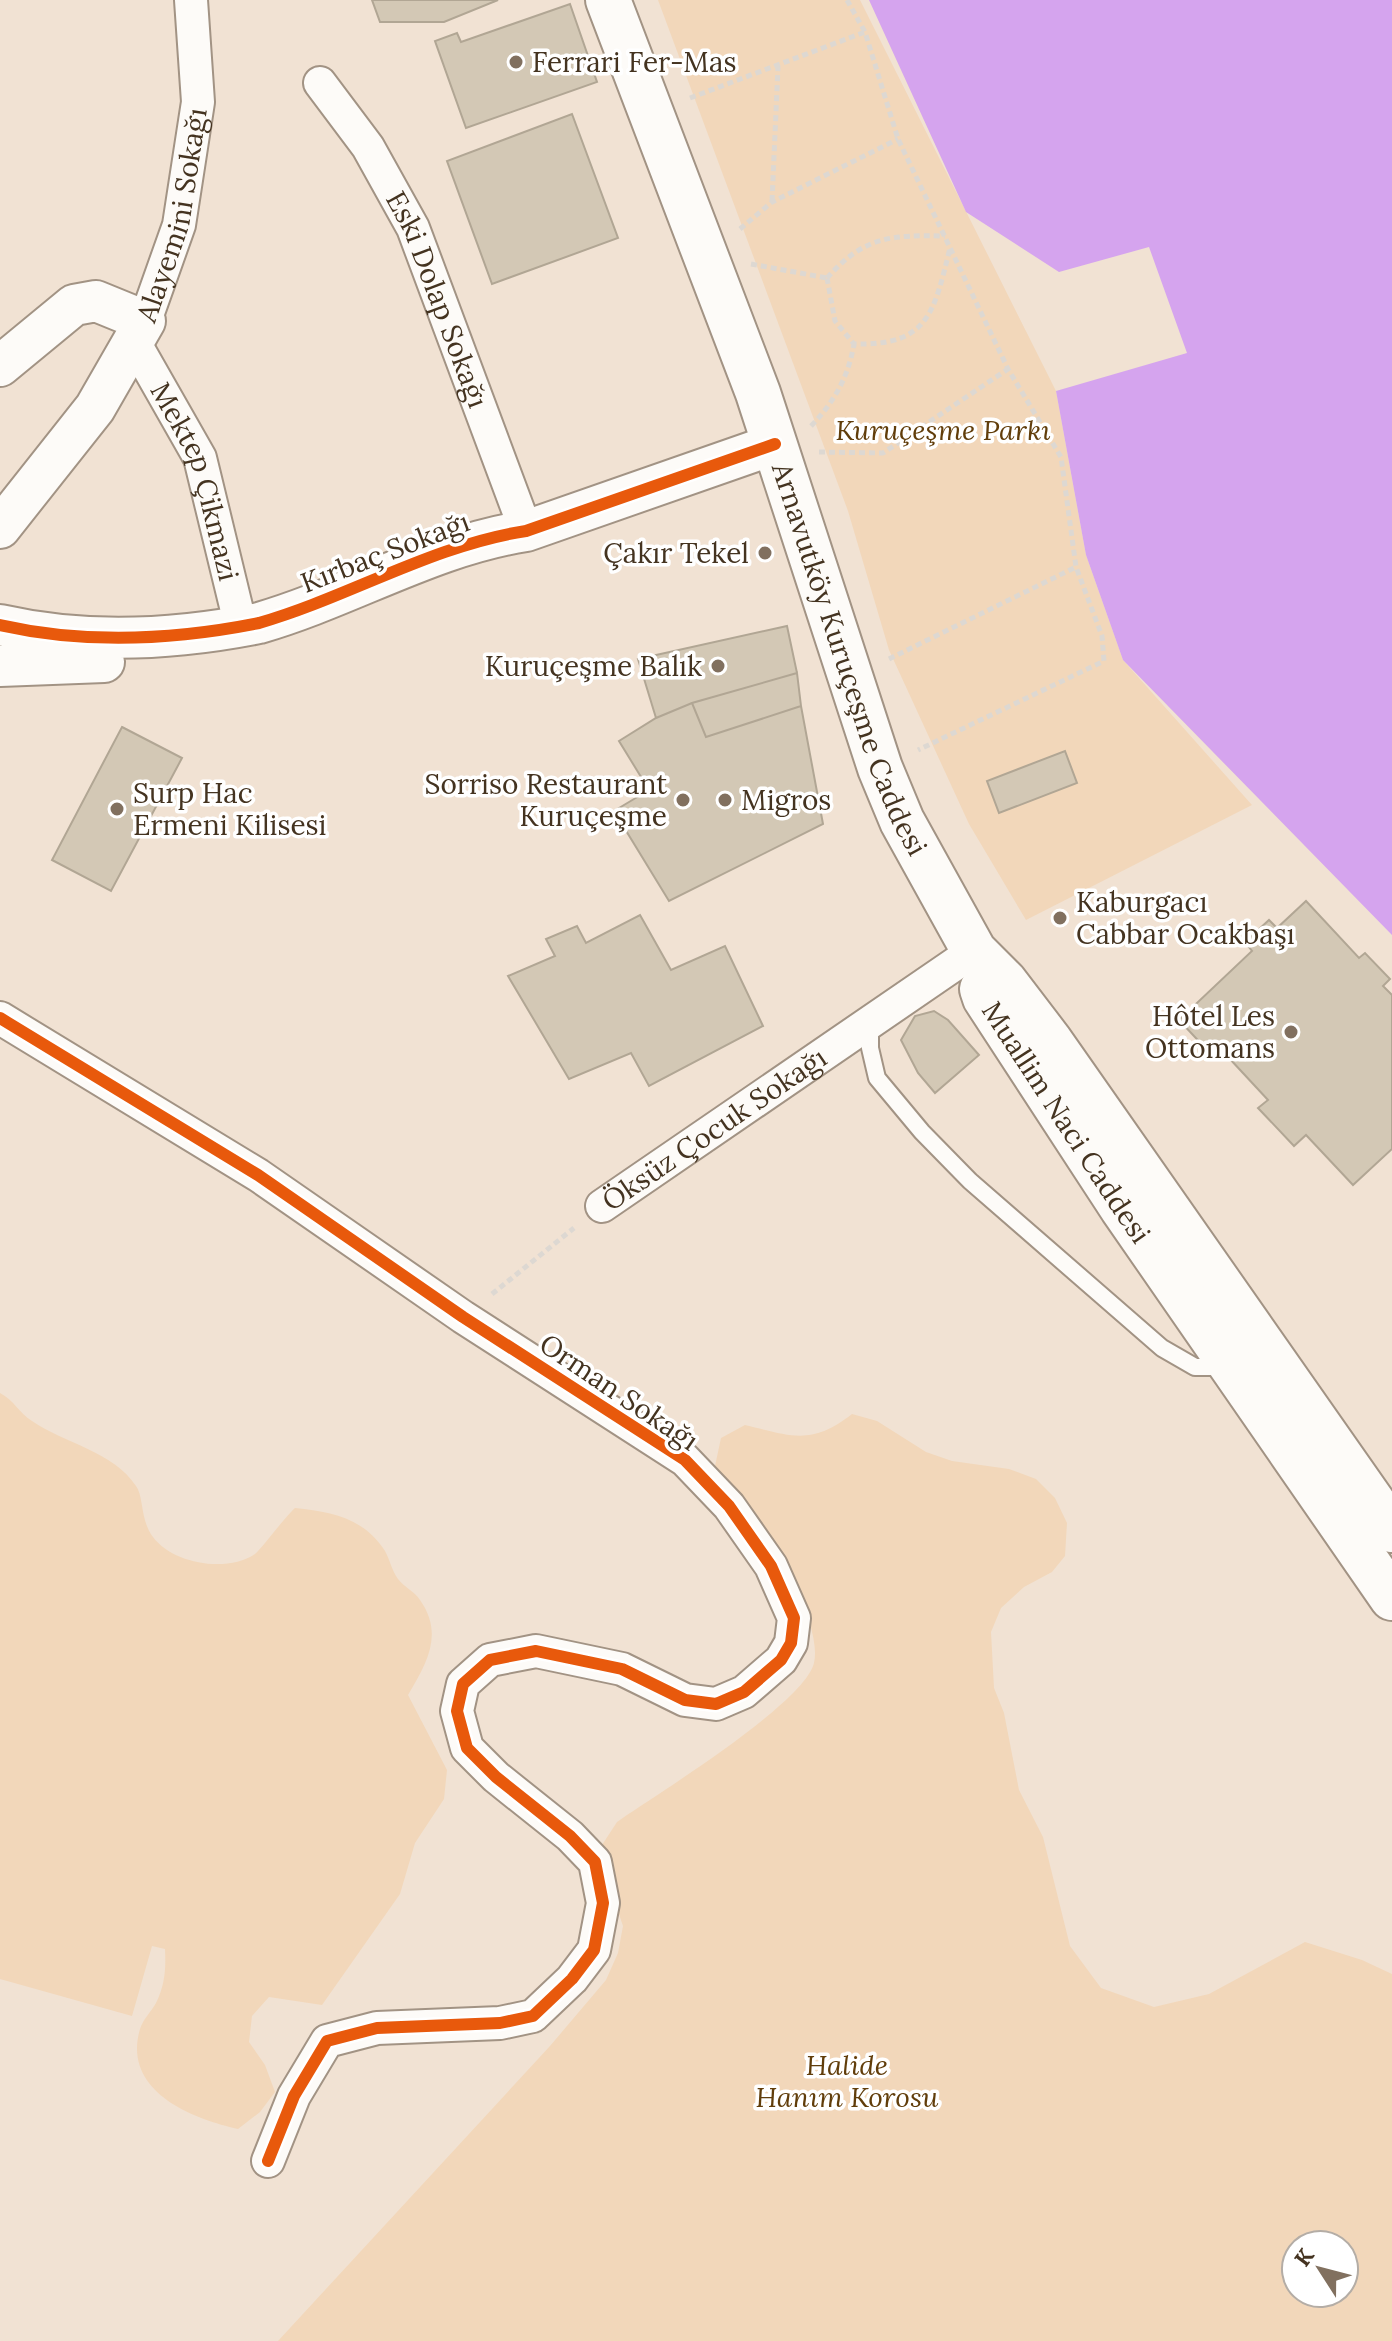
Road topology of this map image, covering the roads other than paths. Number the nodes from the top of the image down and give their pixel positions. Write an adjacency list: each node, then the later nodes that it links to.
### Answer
1 (191, 0): 4 (street, Alayemini Sokağı)
2 (608, 0): 6 (main road, Arnavutköy Kuruçeşme Caddesi)
3 (320, 83): 8 (street, Eski Dolap Sokağı)
4 (139, 332): 5 (street); 7 (street, Alayemini Sokağı); 10 (street, Mektep Çikmazi)
5 (0, 366)
6 (775, 444): 8 (street, Kırbaç Sokağı); 12 (main road, Arnavutköy Kuruçeşme Caddesi)
7 (0, 528)
8 (526, 531): 10 (street, Kırbaç Sokağı)
9 (0, 625): 10 (street, Kırbaç Sokağı)
10 (264, 629): 11 (street, Kırbaç Sokağı)
11 (0, 666)
12 (974, 951): 14 (street, Öksüz Çocuk Sokağı); 16 (main road, Muallim Naci Caddesi)
13 (0, 1018): 19 (street, Orman Sokağı)
14 (870, 1021): 15 (street, Öksüz Çocuk Sokağı); 16 (lane)
15 (602, 1206)
16 (1248, 1358): 17 (main road, Muallim Naci Caddesi); 18 (main road, Muallim Naci Caddesi)
17 (1392, 1530)
18 (1392, 1598)
19 (268, 2161)

